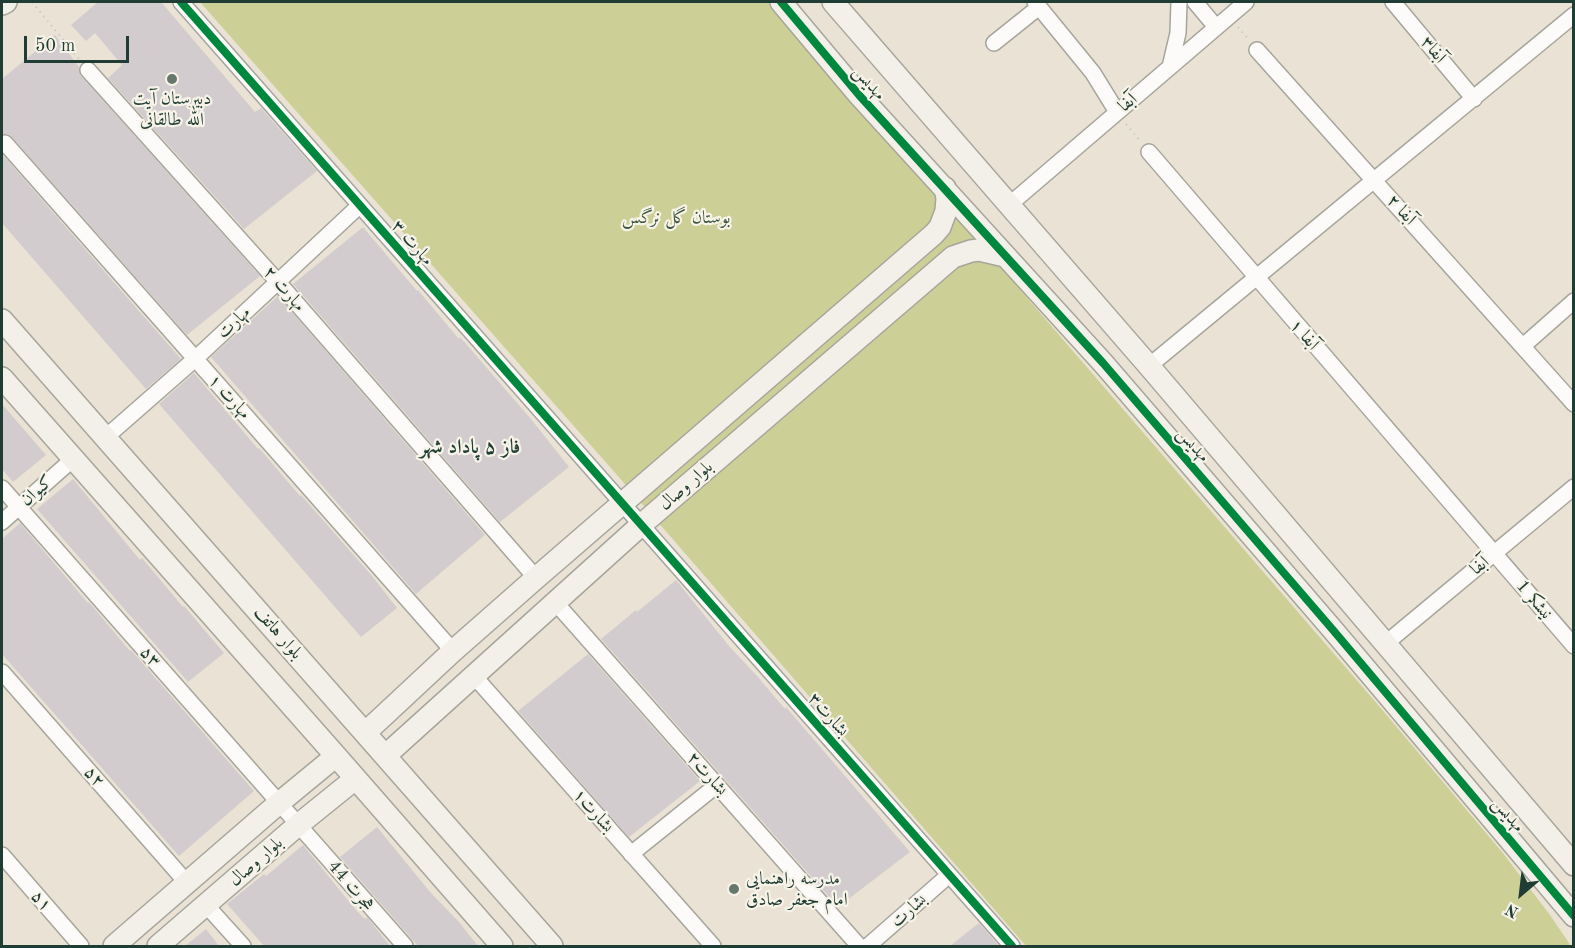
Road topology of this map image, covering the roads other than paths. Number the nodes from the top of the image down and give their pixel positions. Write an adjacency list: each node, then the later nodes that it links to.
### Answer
1 (6, 2): 9 (street)
2 (181, 2): 24 (street, مهارت ۳)
3 (781, 2): 22 (street, مهدیس)
4 (833, 2): 23 (street, مهدیس)
5 (1179, 2): 15 (street)
6 (1195, 2): 12 (street)
7 (1246, 2): 12 (street, آبفا)
8 (1393, 2): 17 (street, آبفا۳)
9 (2, 4)
10 (1037, 4): 13 (street); 18 (street)
11 (1574, 15): 17 (street)
12 (1216, 27): 15 (street, آبفا)
13 (993, 44)
14 (1257, 50): 21 (street, آبفا ۲)
15 (1170, 67): 18 (street, آبفا)
16 (88, 70): 27 (street, مهارت ۲)
17 (1474, 99): 21 (street)
18 (1117, 112): 23 (street, آبفا)
19 (5, 143): 31 (street, مهارت ۱)
20 (1149, 152): 26 (street, آبفا ۱)
21 (1374, 179): 26 (street); 30 (street, آبفا ۲)
22 (945, 188): 25 (street, مهدیس); 41 (street, بلوار وصال)
23 (1009, 205): 32 (street, مهدیس)
24 (359, 207): 27 (street, مهارت); 41 (street, مهارت ۳)
25 (1005, 256): 40 (street, مهدیس); 44 (street, بلوار وصال)
26 (1255, 278): 32 (street); 45 (street, آبفا ۱)
27 (278, 282): 31 (street, مهارت); 46 (street, مهارت ۲)
28 (1574, 302): 30 (street)
29 (2, 320): 35 (street, بلوار هاتف)
30 (1523, 346): 34 (street, آبفا ۲)
31 (195, 359): 35 (street, مهارت); 50 (street, مهارت ۱)
32 (1149, 366): 37 (street, مهدیس)
33 (2, 378): 36 (street)
34 (1574, 404)
35 (106, 437): 53 (street, بلوار هاتف)
36 (73, 459): 42 (street, کیوان); 54 (street)
37 (1235, 468): 40 (street); 48 (street, مهدیس)
38 (1574, 487): 45 (street, آبفا)
39 (2, 488): 42 (street, ۵۳)
40 (1211, 488): 66 (street, مهدیس)
41 (621, 503): 44 (street, بشارت۳); 46 (street, بلوار وصال)
42 (18, 507): 43 (street, کیوان); 58 (street, ۵۳)
43 (2, 522)
44 (640, 525): 47 (street, بلوار وصال); 63 (street, بشارت۳)
45 (1494, 554): 48 (street, آبفا); 49 (street, نیشکر 1)
46 (536, 578): 50 (street, بلوار وصال)
47 (555, 602): 52 (street, بلوار وصال); 57 (street, بشارت۲)
48 (1385, 644): 62 (street, مهدیس)
49 (1574, 646)
50 (453, 651): 53 (street, بلوار وصال)
51 (2, 672): 64 (street, ۵۲)
52 (474, 676): 55 (street, بلوار وصال); 60 (street, بشارت۱)
53 (365, 733): 55 (street, بلوار هاتف)
54 (336, 756): 56 (street); 58 (street, بلوار وصال)
55 (385, 756): 73 (street, بلوار هاتف)
56 (355, 779): 59 (street, بلوار وصال); 72 (street)
57 (717, 785): 60 (street); 75 (street, بشارت۲)
58 (279, 803): 59 (street, ۵۳); 64 (street, بلوار وصال)
59 (298, 825): 65 (street, بلوار وصال); 71 (street, هجرت 44)
60 (631, 854): 74 (street, بشارت۱)
61 (2, 855): 67 (street, ۵۱)
62 (1574, 865)
63 (950, 876): 76 (street, بشارت); 77 (street, بشارت۳)
64 (187, 883): 68 (street, بلوار وصال)
65 (206, 905): 69 (street, بلوار وصال); 70 (street)
66 (1574, 916)
67 (81, 946)
68 (114, 946)
69 (158, 946)
70 (243, 946)
71 (405, 946)
72 (502, 946)
73 (552, 946)
74 (712, 946)
75 (859, 946)
76 (868, 946)
77 (1012, 946)

